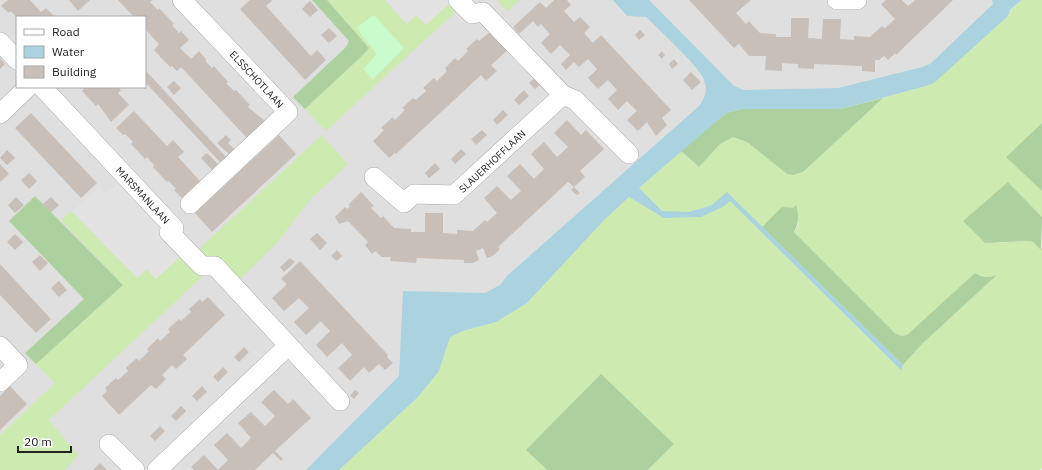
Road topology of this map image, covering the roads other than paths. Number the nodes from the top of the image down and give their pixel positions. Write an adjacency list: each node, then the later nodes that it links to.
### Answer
1 (182, 0): 13 (street, ELSSCHOTLAAN)
2 (458, 0): 9 (street)
3 (837, 0): 4 (street)
4 (857, 0)
5 (0, 42): 6 (street)
6 (16, 59)
7 (27, 88): 10 (street)
8 (43, 88): 15 (street, MARSMANLAAN)
9 (563, 95): 11 (street); 12 (street, SLAUERHOFFLAAN)
10 (0, 114)
11 (629, 154)
12 (374, 177)
13 (190, 204)
14 (0, 346): 16 (street)
15 (288, 346): 17 (street, MARSMANLAAN); 20 (street)
16 (0, 382)
17 (340, 402)
18 (109, 444): 19 (street)
19 (135, 470)
20 (157, 470)

